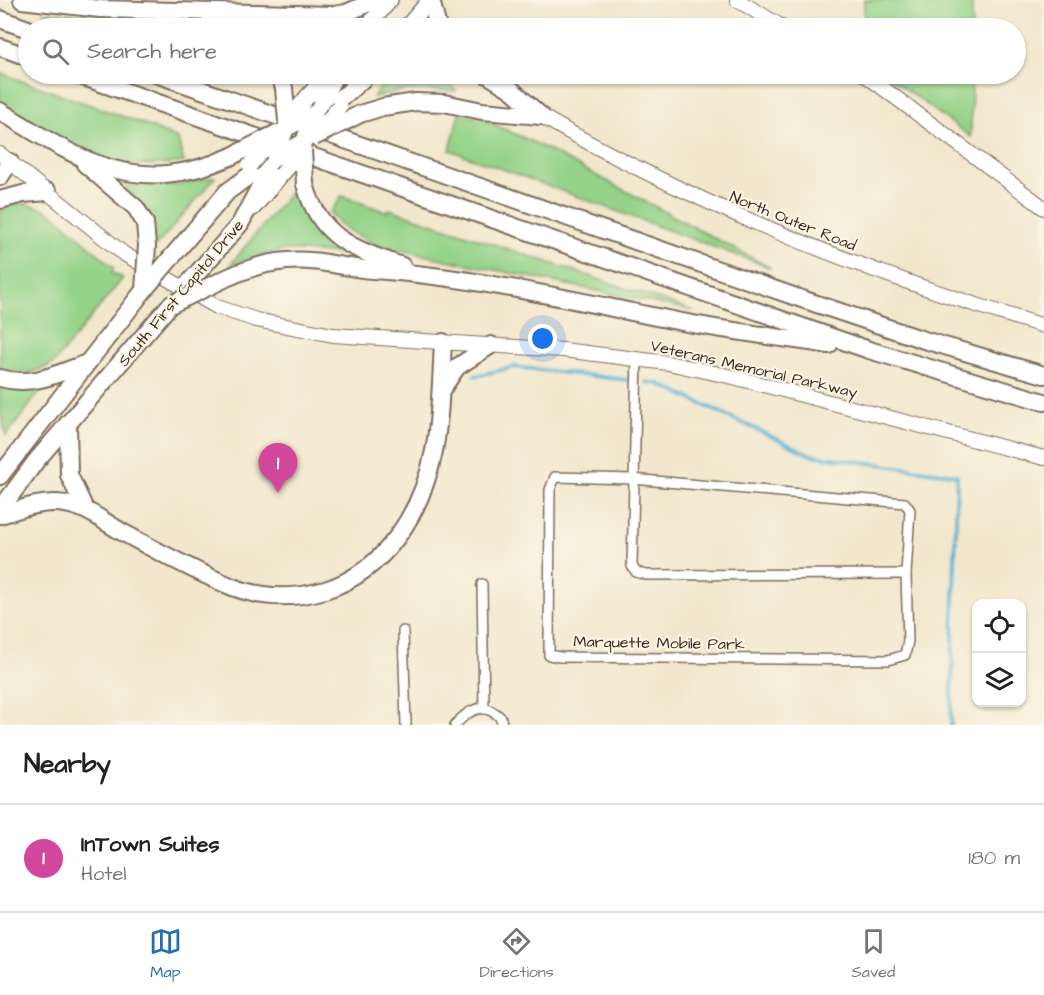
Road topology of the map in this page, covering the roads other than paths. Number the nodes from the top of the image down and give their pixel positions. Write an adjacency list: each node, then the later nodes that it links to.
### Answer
1 (22, 0): 6 (highway)
2 (376, 0): 6 (highway)
3 (390, 0): 8 (main road)
4 (430, 0): 9 (main road); 10 (highway)
5 (737, 0): 11 (street)
6 (192, 13): 7 (highway)
7 (215, 18)
8 (375, 18)
9 (415, 18)
10 (435, 18)
11 (767, 18)
12 (0, 19): 13 (highway)
13 (18, 25)
14 (0, 47): 15 (highway)
15 (18, 53)
16 (104, 84): 42 (highway)
17 (185, 84): 44 (highway)
18 (282, 84): 27 (highway, bridge)
19 (326, 84): 24 (main road)
20 (332, 84): 24 (highway)
21 (354, 84): 24 (highway)
22 (502, 84): 26 (highway)
23 (877, 84): 35 (street)
24 (323, 104): 27 (highway, bridge); 28 (highway, bridge); 28 (main road, bridge)
25 (0, 111): 30 (highway)
26 (541, 116): 28 (highway, South First Capitol Drive, bridge); 39 (street, North Outer Road)
27 (283, 128): 30 (highway, bridge); 31 (highway, South First Capitol Drive, bridge); 31 (main road, bridge)
28 (307, 143): 31 (highway, South First Capitol Drive, bridge); 36 (highway, bridge)
29 (5, 158): 32 (highway); 33 (street, Veterans Memorial Parkway)
30 (77, 158): 37 (highway, bridge)
31 (266, 167): 37 (highway, South First Capitol Drive, bridge); 38 (highway, South First Capitol Drive)
32 (0, 177)
33 (48, 192): 34 (highway); 40 (street, Veterans Memorial Parkway)
34 (0, 200)
35 (1044, 208)
36 (423, 273): 38 (highway, bridge); 42 (highway)
37 (144, 290): 45 (highway, South First Capitol Drive)
38 (170, 305): 51 (highway, South First Capitol Drive)
39 (1044, 326)
40 (443, 342): 41 (street, Veterans Memorial Parkway); 49 (highway)
41 (491, 345): 43 (street, Veterans Memorial Parkway); 49 (highway)
42 (868, 350): 50 (highway)
43 (637, 358): 52 (street, Veterans Memorial Parkway); 54 (street)
44 (1003, 363): 46 (highway); 47 (highway)
45 (85, 364): 48 (highway); 53 (highway, South First Capitol Drive)
46 (1044, 368)
47 (1044, 375)
48 (0, 378)
49 (440, 393): 55 (highway)
50 (1044, 402)
51 (68, 423): 55 (highway); 56 (highway, South First Capitol Drive)
52 (1044, 458)
53 (0, 476)
54 (632, 479): 58 (street, Marquette Mobile Park); 58 (street); 58 (street, Marquette Mobile Park)
55 (84, 507): 57 (highway)
56 (0, 510)
57 (0, 515)
58 (906, 574)
59 (482, 584): 61 (street)
60 (403, 632): 62 (street)
61 (484, 709): 63 (street); 64 (street)
62 (406, 725)
63 (455, 725)
64 (502, 725)

